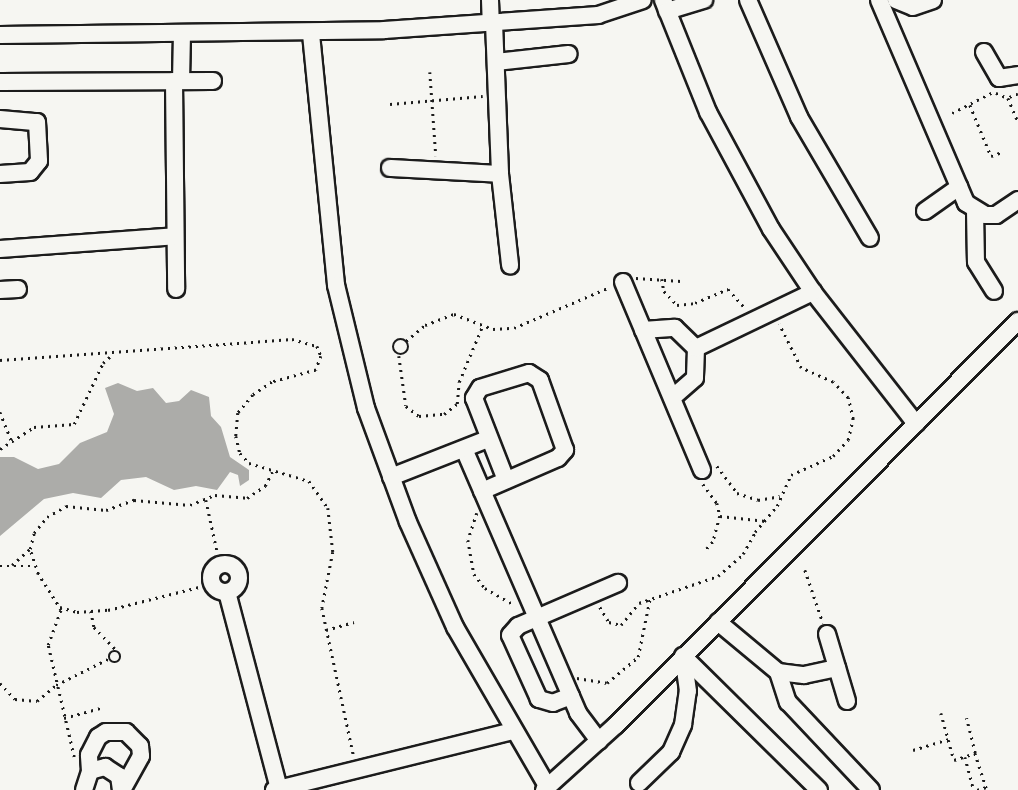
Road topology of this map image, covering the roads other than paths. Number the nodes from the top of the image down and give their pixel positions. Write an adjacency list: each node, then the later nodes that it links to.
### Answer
1 (490, 0): 9 (street)
2 (643, 0): 9 (street)
3 (704, 0): 8 (street)
4 (748, 0): 29 (street)
5 (879, 0): 24 (street)
6 (896, 0): 7 (street)
7 (933, 0)
8 (665, 6): 37 (street)
9 (493, 23): 11 (street); 15 (street)
10 (182, 34): 11 (street); 12 (street); 17 (street)
11 (311, 34): 46 (street)
12 (0, 35)
13 (984, 52): 16 (street)
14 (569, 54): 15 (street)
15 (496, 62): 23 (street)
16 (1018, 75)
17 (178, 81): 18 (street); 19 (street); 28 (street)
18 (213, 81)
19 (0, 82)
20 (0, 119): 22 (street)
21 (390, 168): 23 (street)
22 (0, 174)
23 (500, 174): 31 (street)
24 (959, 187): 26 (street); 27 (street)
25 (1018, 201): 27 (street)
26 (925, 211)
27 (975, 211): 36 (street)
28 (175, 236): 30 (street); 34 (street)
29 (870, 239)
30 (0, 249)
31 (510, 265)
32 (623, 282): 39 (street)
33 (18, 289): 35 (street)
34 (176, 289)
35 (0, 290)
36 (994, 291)
37 (813, 292): 40 (street); 42 (street)
38 (1018, 321): 42 (street)
39 (643, 330): 40 (street); 41 (street)
40 (696, 348): 41 (street)
41 (672, 398): 45 (street)
42 (916, 424): 52 (street)
43 (488, 439): 44 (street); 47 (street); 47 (street)
44 (464, 449): 46 (street); 48 (street)
45 (709, 468)
46 (391, 477): 59 (street)
47 (506, 480): 48 (street)
48 (483, 494): 51 (street)
49 (618, 583): 51 (street)
50 (227, 592): 50 (street); 64 (street)
51 (534, 612): 57 (street); 57 (street)
52 (718, 622): 54 (street); 56 (street)
53 (827, 634): 55 (street)
54 (683, 656): 60 (street); 62 (street); 66 (street)
55 (837, 668): 56 (street); 58 (street)
56 (778, 672): 67 (street)
57 (571, 696): 60 (street)
58 (847, 701)
59 (512, 731): 63 (street); 64 (street)
60 (598, 741): 63 (street)
61 (86, 780): 65 (street); 65 (street)
62 (639, 783)
63 (546, 788)
64 (276, 789)
65 (122, 790)
66 (819, 790)
67 (871, 790)

